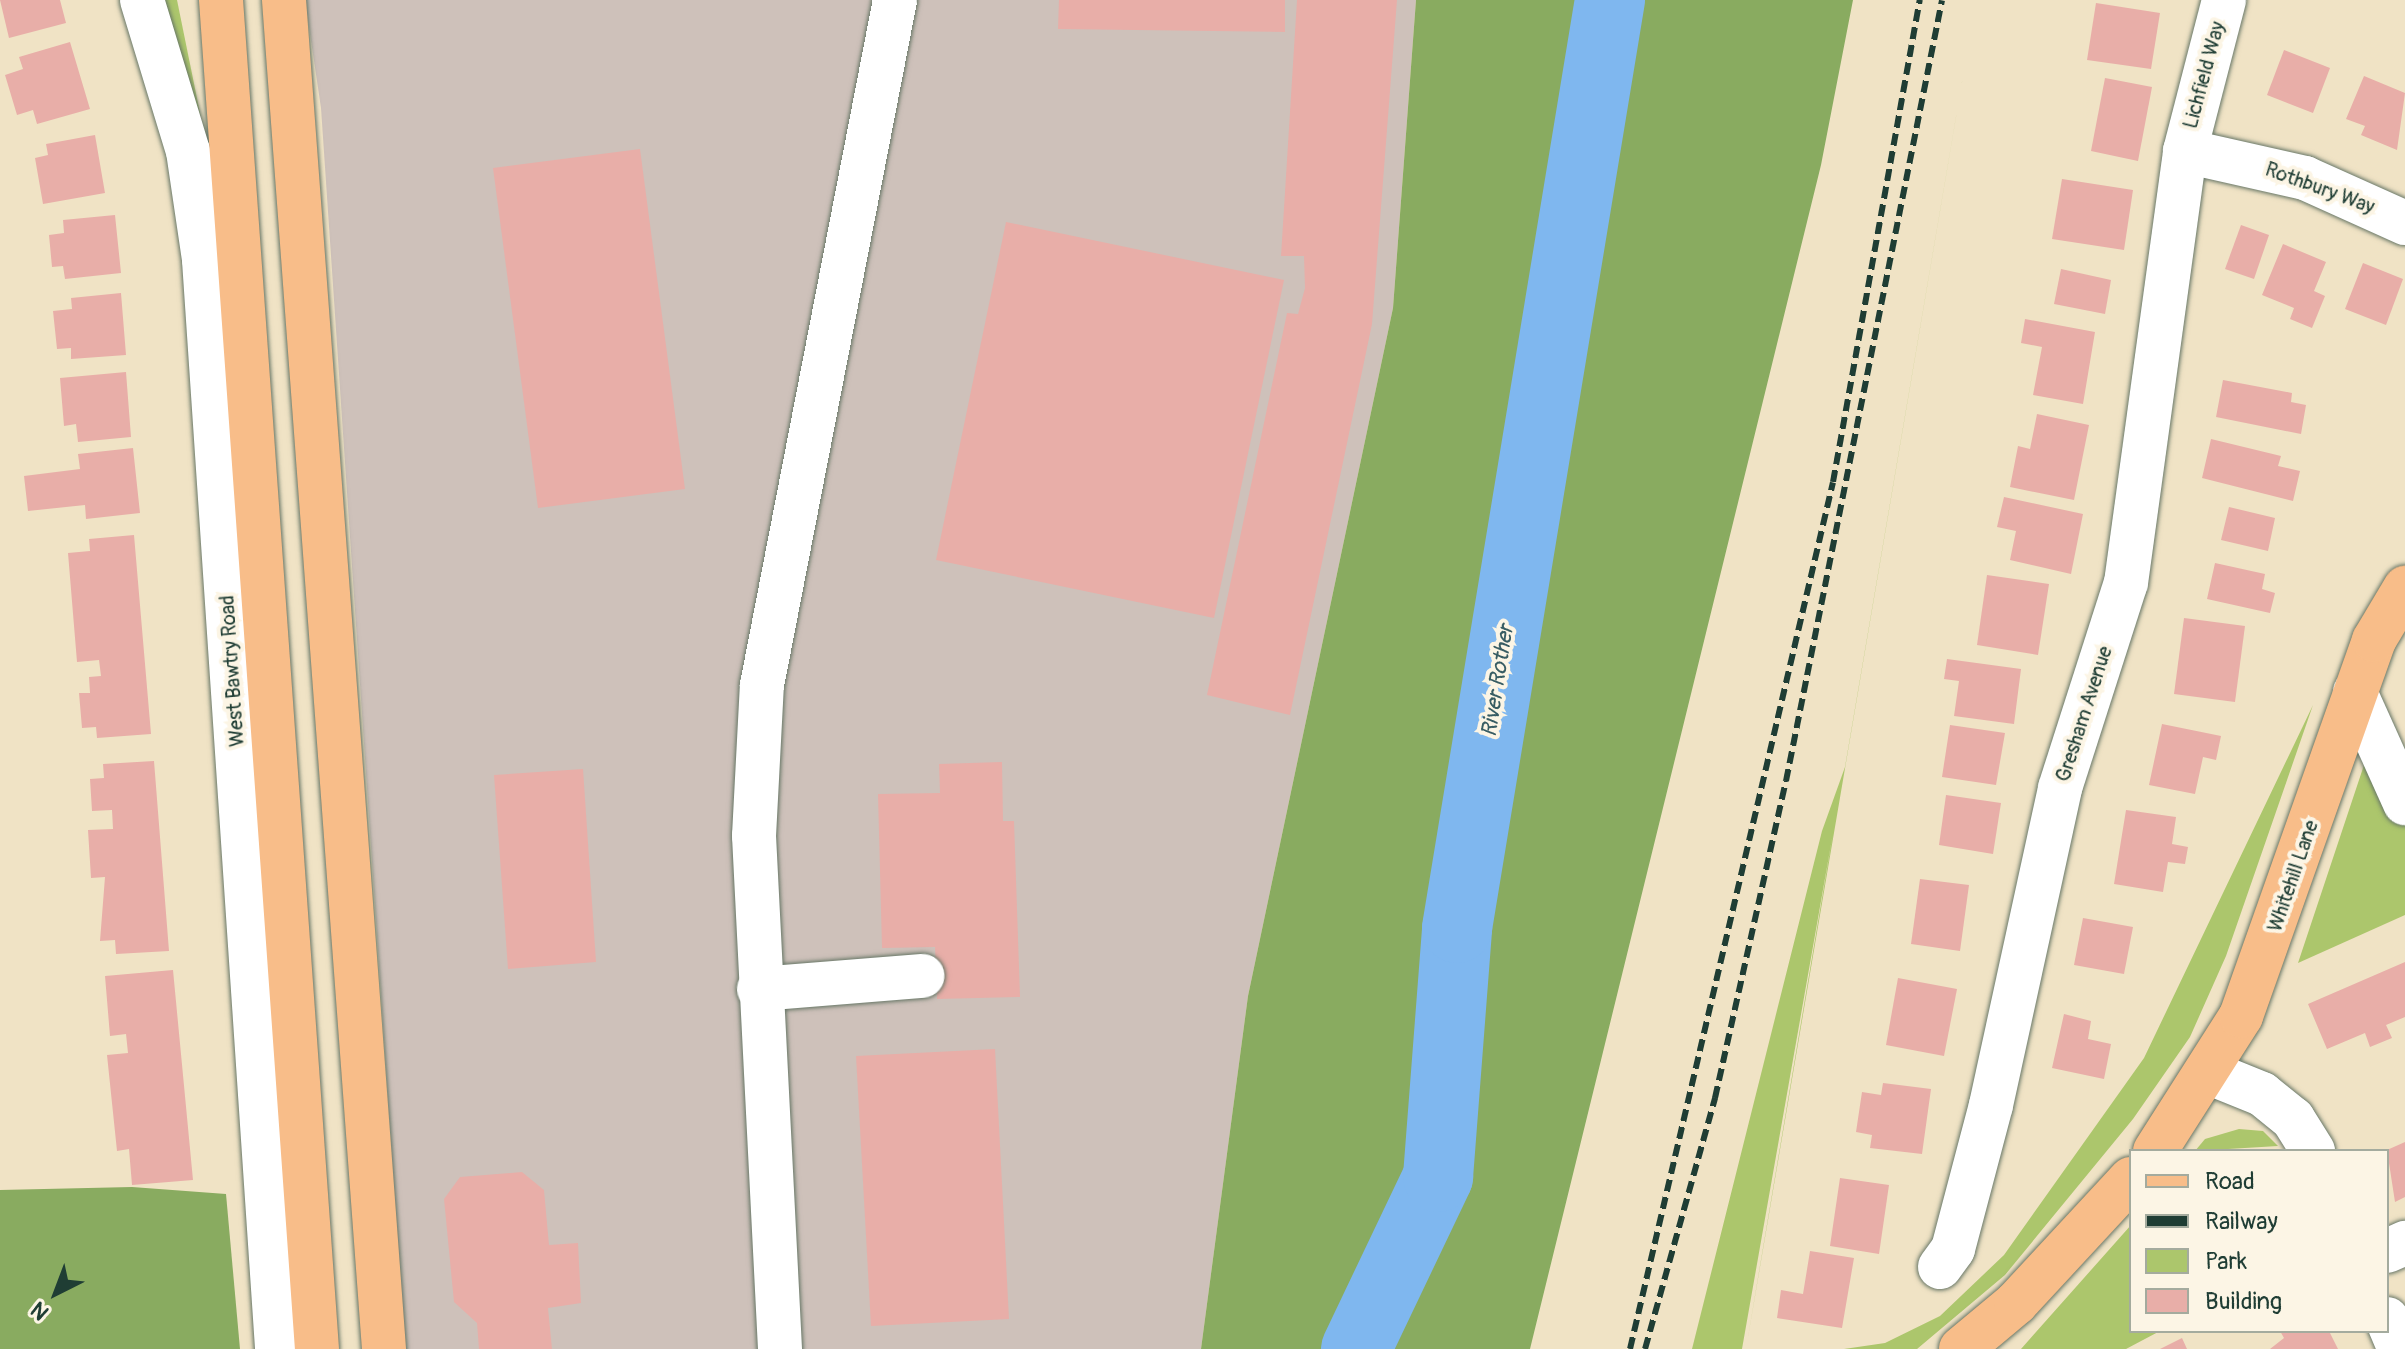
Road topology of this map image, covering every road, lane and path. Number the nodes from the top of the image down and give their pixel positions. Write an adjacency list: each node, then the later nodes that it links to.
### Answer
1 (142, 0): 19 (street, West Bawtry Road)
2 (221, 0): 20 (main road, West Bawtry Road)
3 (284, 0): 21 (main road)
4 (895, 0): 12 (street)
5 (2224, 0): 6 (street, Lichfield Way)
6 (2185, 151): 7 (street, Rothbury Way); 17 (street, Gresham Avenue)
7 (2405, 223)
8 (2405, 588): 9 (main road, Whitehill Lane)
9 (2355, 692): 10 (street); 13 (main road, Whitehill Lane)
10 (2405, 803)
11 (922, 976): 12 (street)
12 (759, 989): 22 (street)
13 (2210, 1073): 14 (main road, Whitehill Lane); 15 (street)
14 (2156, 1149)
15 (2312, 1149)
16 (2129, 1181): 23 (main road)
17 (1940, 1267)
18 (2389, 1324): 24 (street)
19 (277, 1349)
20 (317, 1349)
21 (384, 1349)
22 (780, 1349)
23 (1961, 1349)
24 (2400, 1349)

